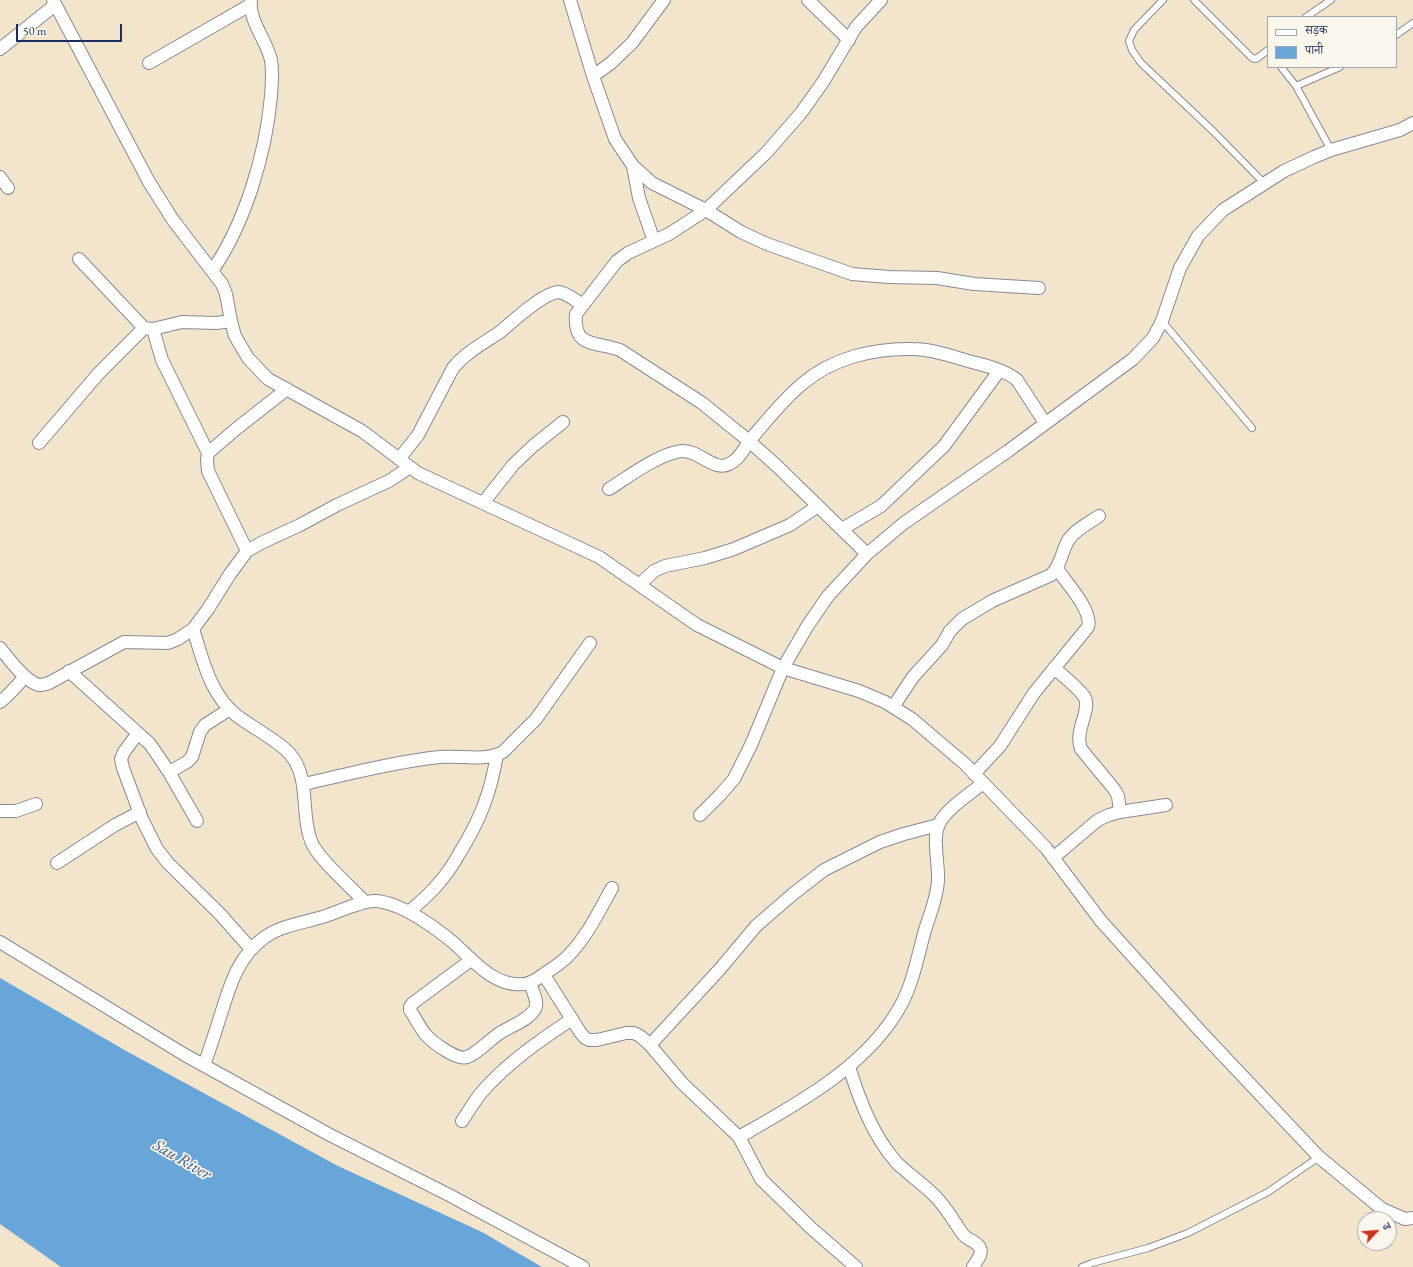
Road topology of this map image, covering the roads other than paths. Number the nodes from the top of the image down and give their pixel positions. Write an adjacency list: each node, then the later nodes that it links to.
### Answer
1 (570, 0): 19 (street)
2 (664, 0): 19 (street)
3 (808, 0): 13 (street)
4 (881, 0): 13 (street)
5 (1163, 0): 25 (lane)
6 (1194, 0): 15 (lane)
7 (1331, 0): 10 (lane)
8 (54, 2): 14 (street); 30 (street)
9 (250, 2): 16 (street); 30 (street)
10 (1307, 16)
11 (1413, 23): 12 (lane)
12 (1397, 34)
13 (849, 40): 27 (street)
14 (0, 49)
15 (1267, 53)
16 (149, 63)
17 (1282, 68): 20 (lane)
18 (1338, 68): 20 (lane)
19 (593, 76): 23 (street)
20 (1296, 86): 22 (lane)
21 (1413, 123): 22 (street)
22 (1331, 150): 25 (street)
23 (633, 166): 27 (street); 28 (street)
24 (0, 177): 26 (street)
25 (1264, 183): 34 (street)
26 (8, 188)
27 (706, 210): 28 (street); 31 (street)
28 (654, 241): 32 (street)
29 (79, 259): 35 (street)
30 (212, 271): 33 (street)
31 (1039, 288)
32 (583, 305): 41 (street); 44 (street)
33 (231, 321): 35 (street); 37 (street)
34 (1162, 321): 39 (street); 40 (lane)
35 (149, 329): 42 (street); 43 (street)
36 (999, 371): 39 (street); 41 (street); 50 (street)
37 (287, 390): 43 (street); 44 (street)
38 (563, 422): 47 (street)
39 (1046, 424): 52 (street)
40 (1252, 428)
41 (749, 441): 46 (street); 48 (street)
42 (39, 443)
43 (208, 453): 51 (street)
44 (399, 459): 45 (street)
45 (410, 467): 47 (street); 51 (street)
46 (609, 488)
47 (483, 503): 54 (street)
48 (818, 506): 50 (street); 54 (street)
49 (1099, 516): 53 (street)
50 (842, 530): 52 (street)
51 (247, 551): 55 (street)
52 (867, 554): 58 (street)
53 (1057, 569): 59 (street); 63 (street)
54 (639, 585): 58 (street)
55 (193, 629): 60 (street); 64 (street)
56 (590, 643): 66 (street)
57 (0, 648): 61 (street)
58 (783, 668): 63 (street); 76 (street)
59 (1054, 668): 68 (street); 75 (street)
60 (69, 671): 61 (street); 65 (street)
61 (25, 677): 62 (street)
62 (0, 702)
63 (893, 707): 68 (street)
64 (230, 709): 67 (street); 70 (street)
65 (138, 733): 67 (street); 74 (street)
66 (497, 755): 70 (street); 83 (street)
67 (169, 772): 77 (street)
68 (974, 774): 69 (street)
69 (983, 783): 78 (street); 79 (street)
70 (304, 784): 82 (street)
71 (36, 804): 73 (street)
72 (1166, 805): 75 (street)
73 (0, 811)
74 (140, 812): 80 (street); 85 (street)
75 (1120, 812): 79 (street)
76 (700, 815)
77 (197, 821)
78 (938, 825): 90 (street); 92 (street)
79 (1053, 858): 95 (street)
80 (57, 863)
81 (612, 888): 87 (street)
82 (365, 902): 83 (street); 85 (street)
83 (410, 912): 86 (street)
84 (0, 942): 91 (street)
85 (251, 949): 91 (street)
86 (471, 960): 88 (street); 88 (street)
87 (544, 975): 88 (street); 89 (street)
88 (530, 983)
89 (572, 1019): 90 (street); 93 (street)
90 (650, 1045): 94 (street)
91 (204, 1066): 97 (street)
92 (849, 1067): 94 (street); 99 (street)
93 (462, 1121)
94 (738, 1137): 98 (street)
95 (1319, 1157): 96 (street); 100 (lane)
96 (1413, 1218)
97 (583, 1267)
98 (856, 1267)
99 (973, 1267)
100 (1082, 1267)

